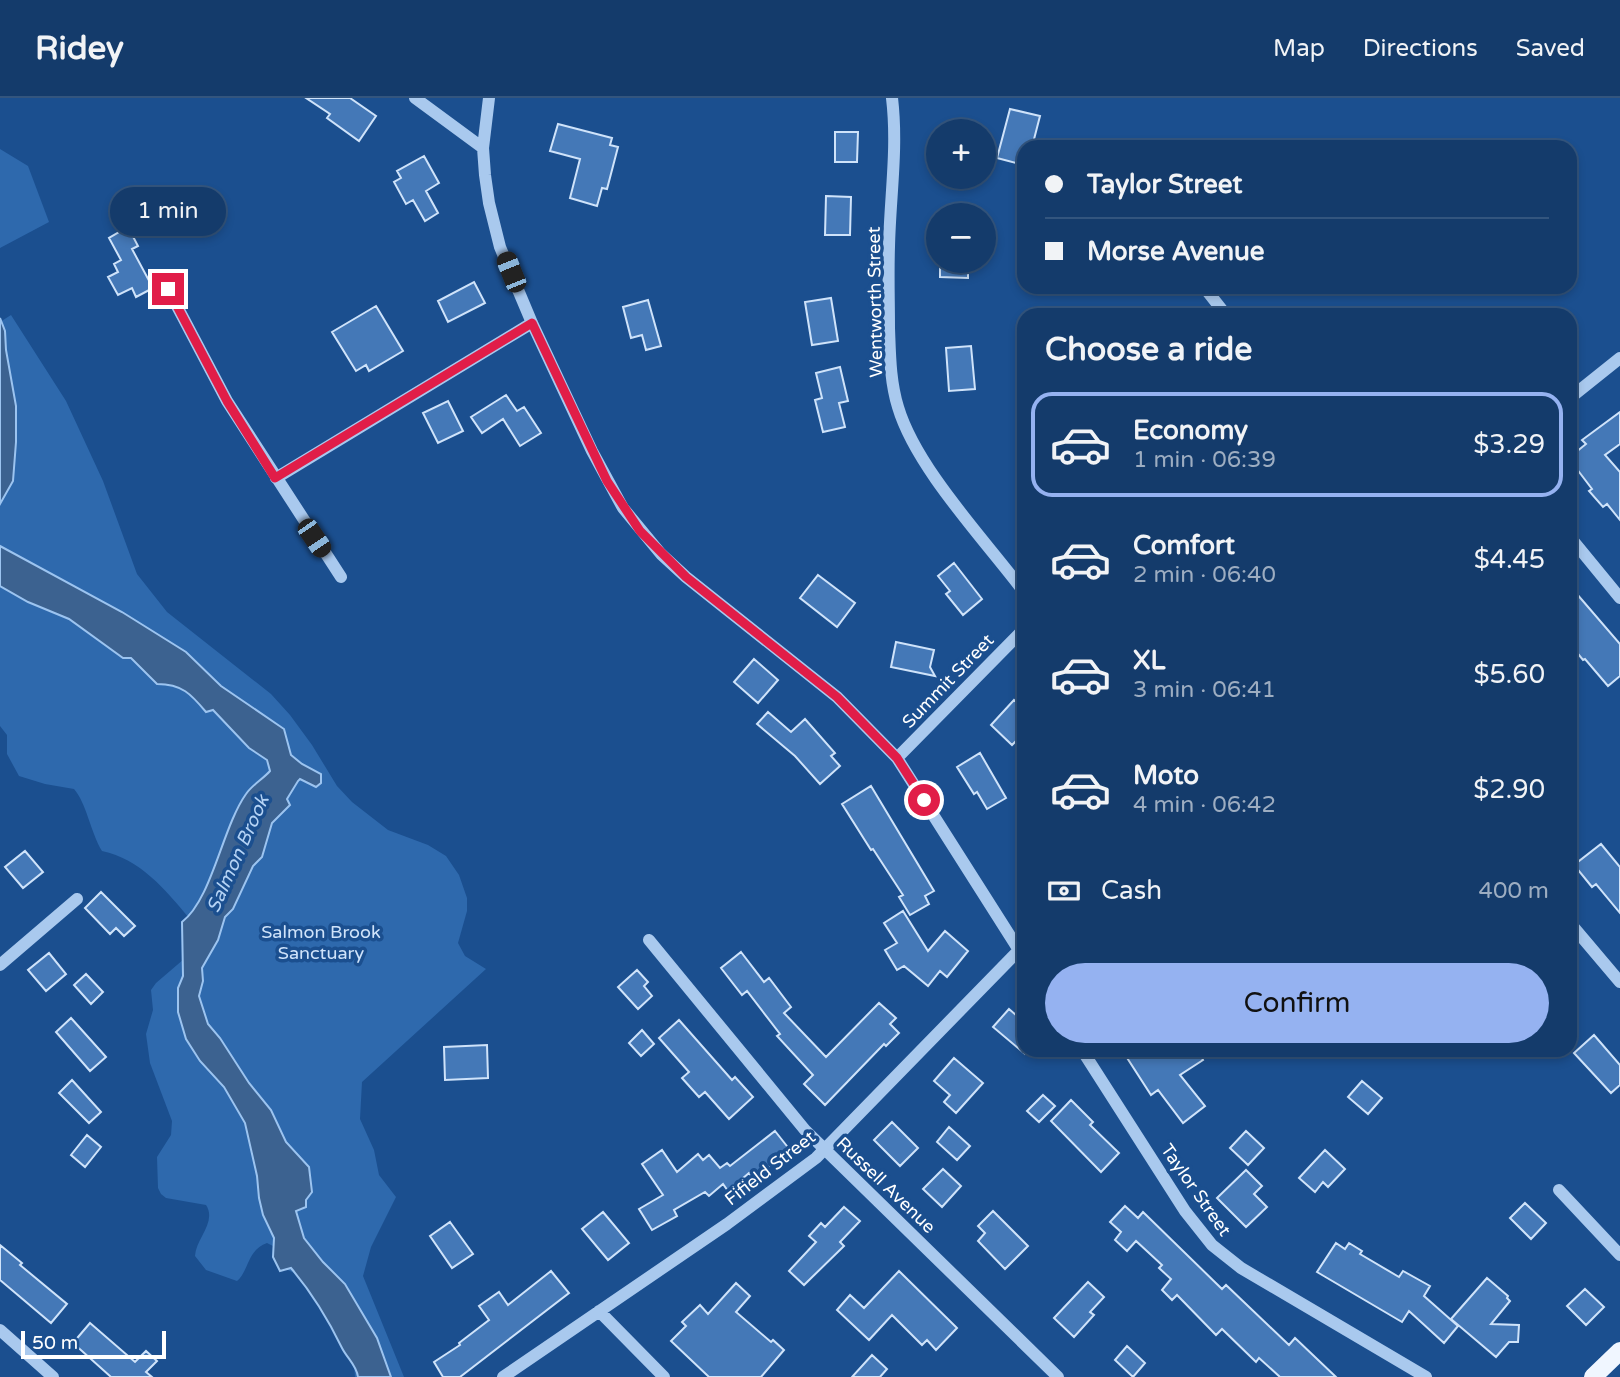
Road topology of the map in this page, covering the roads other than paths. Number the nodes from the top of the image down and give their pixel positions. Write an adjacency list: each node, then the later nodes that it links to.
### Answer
1 (415, 98): 4 (street)
2 (489, 98): 4 (street)
3 (892, 98): 14 (street, Wentworth Street)
4 (483, 148): 8 (street)
5 (168, 289): 11 (street)
6 (1210, 294): 7 (street)
7 (1220, 308)
8 (532, 323): 11 (street); 17 (street)
9 (1620, 358): 10 (street)
10 (1577, 392)
11 (275, 478): 13 (street)
12 (1577, 546): 15 (street)
13 (341, 577)
14 (1017, 583)
15 (1620, 598)
16 (1017, 636): 17 (street, Summit Street)
17 (897, 758): 21 (street)
18 (77, 899): 23 (street)
19 (1577, 931): 24 (street)
20 (649, 940): 26 (street, Russell Avenue)
21 (1017, 943)
22 (1017, 956): 26 (street, Fifield Street)
23 (0, 965)
24 (1620, 982)
25 (1086, 1057): 32 (street, Taylor Street)
26 (825, 1150): 29 (street, Fifield Street); 36 (street, Russell Avenue)
27 (1559, 1190): 28 (street)
28 (1620, 1255)
29 (599, 1311): 34 (street, Fifield Street); 35 (street)
30 (0, 1330): 33 (street)
31 (1620, 1351): 37 (main road)
32 (1421, 1376)
33 (53, 1377)
34 (503, 1377)
35 (664, 1377)
36 (1058, 1377)
37 (1593, 1377)

